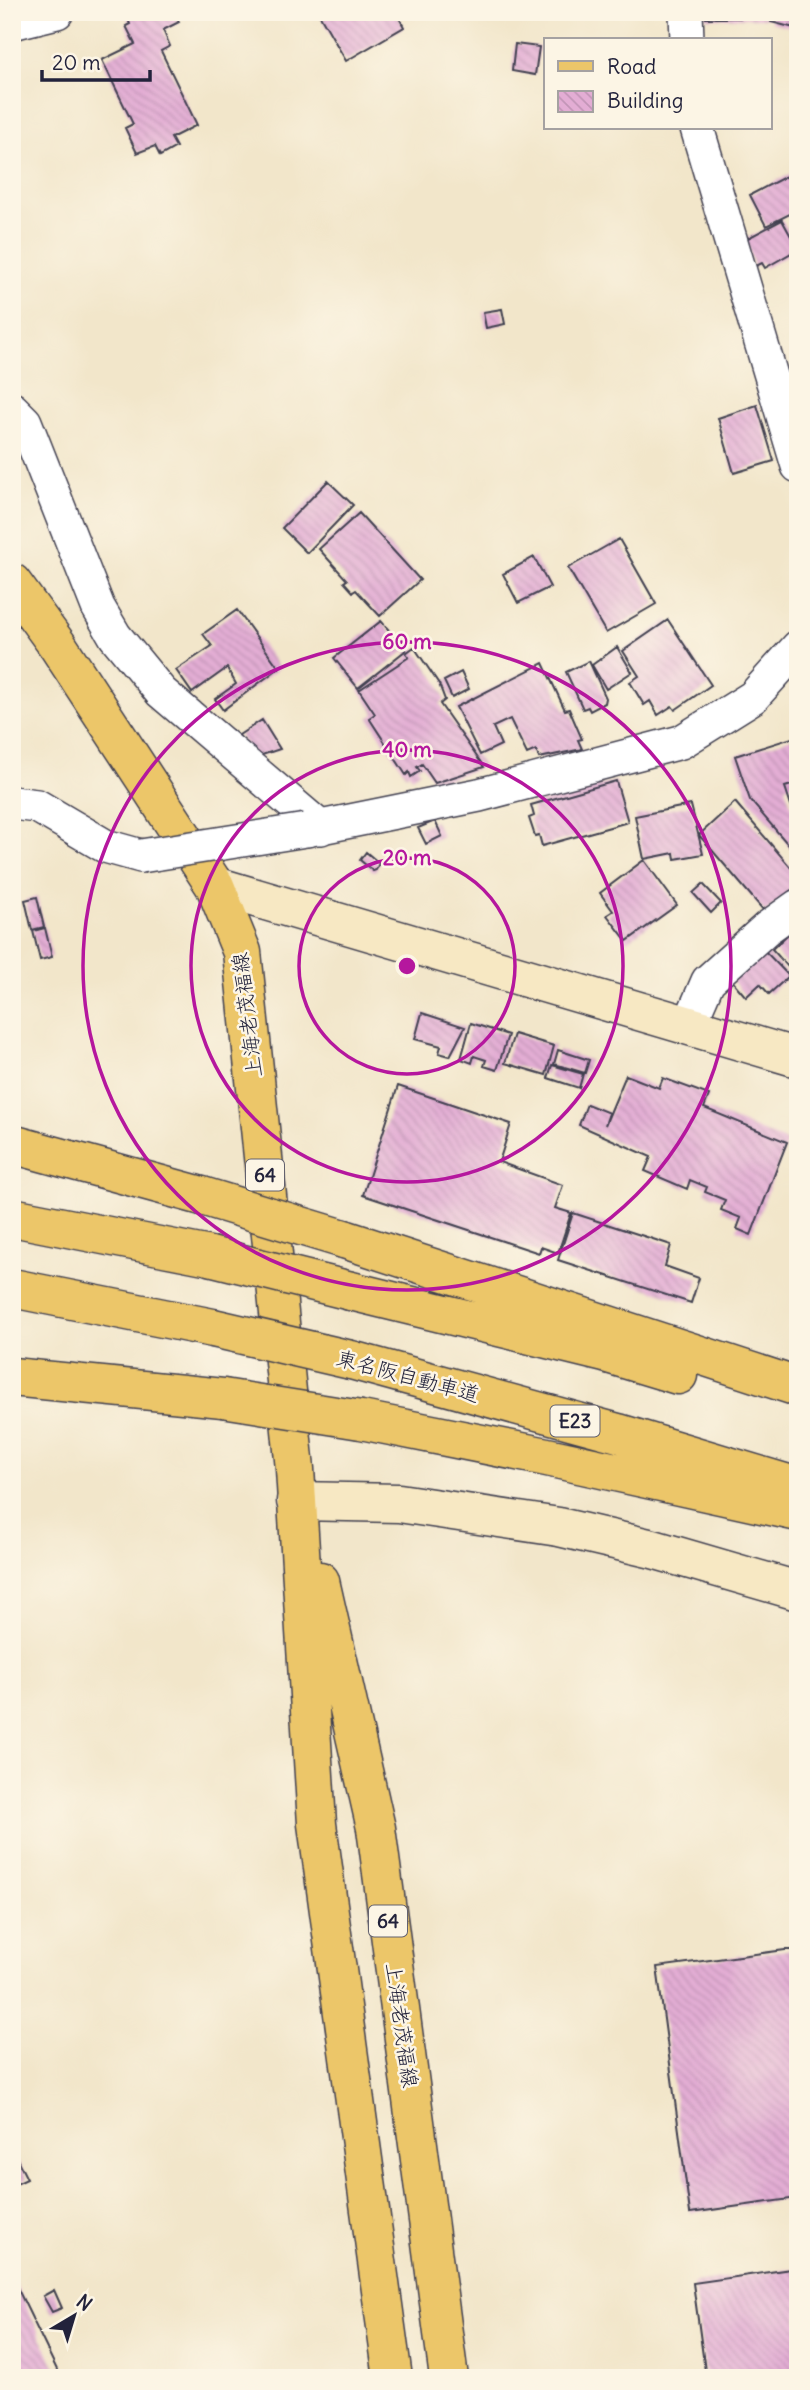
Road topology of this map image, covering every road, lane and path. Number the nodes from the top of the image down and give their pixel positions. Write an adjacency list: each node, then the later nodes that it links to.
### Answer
1 (57, 12): 3 (street)
2 (686, 12): 4 (street)
3 (12, 23)
4 (687, 38)
5 (698, 130): 7 (street)
6 (12, 409): 11 (street)
7 (798, 466)
8 (12, 583): 12 (main road, 上海老茂福線 / 64)
9 (798, 647): 11 (street)
10 (12, 803): 11 (street, bridge)
11 (314, 829)
12 (215, 886): 14 (street); 23 (main road, 上海老茂福線 / 64)
13 (798, 906): 14 (street)
14 (688, 1025): 15 (street)
15 (798, 1058)
16 (12, 1144): 20 (main road, bridge)
17 (12, 1217): 21 (main road, bridge)
18 (12, 1288): 22 (main road, 東名阪自動車道 / E23, bridge)
19 (12, 1377): 24 (main road, bridge)
20 (798, 1387)
21 (798, 1411)
22 (798, 1487)
23 (298, 1491): 25 (street); 26 (main road, 上海老茂福線 / 64); 27 (main road, 上海老茂福線 / 64)
24 (798, 1512)
25 (798, 1591)
26 (393, 2378)
27 (449, 2378)

